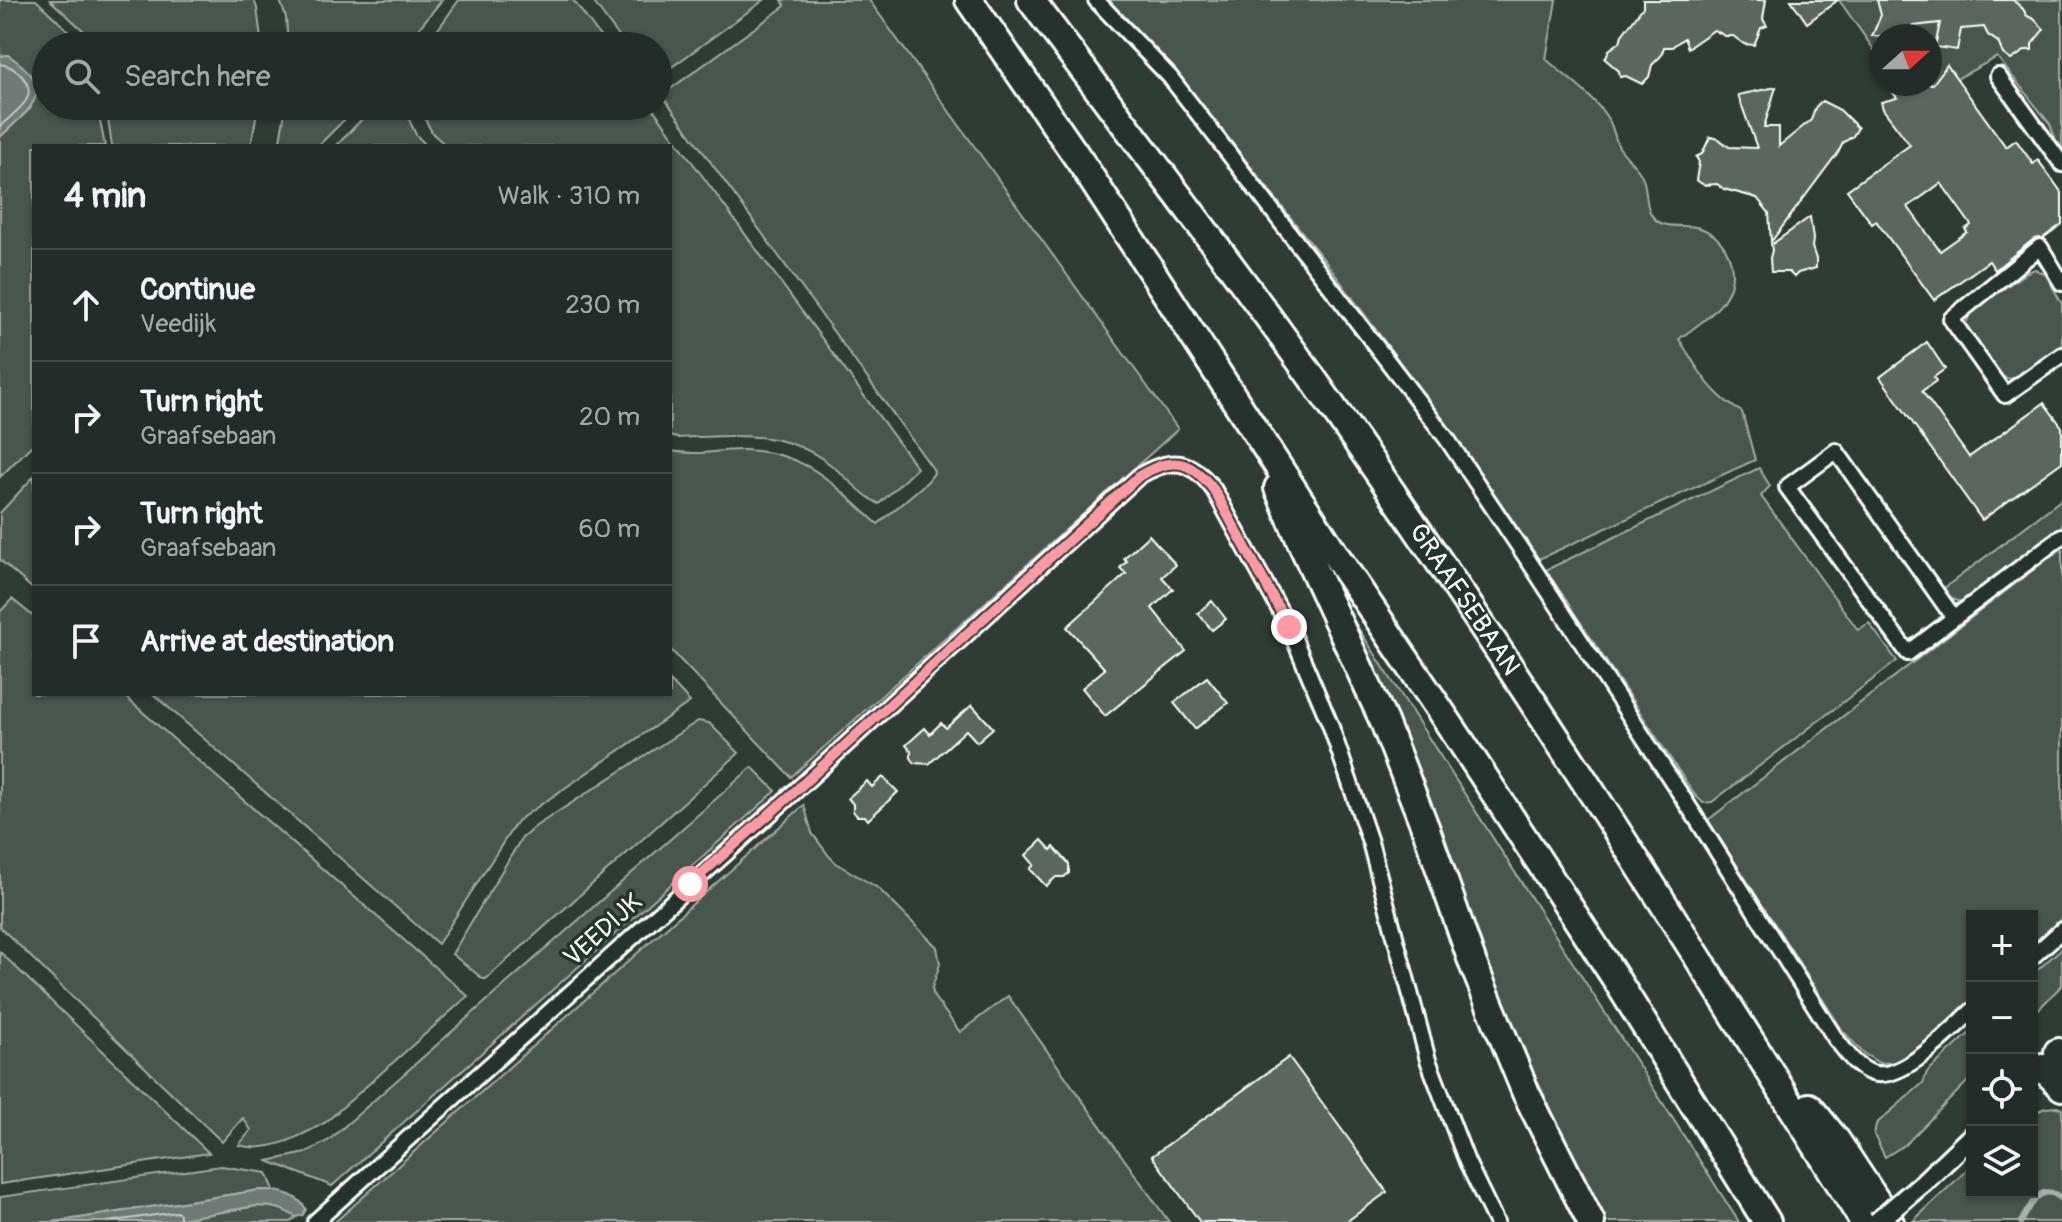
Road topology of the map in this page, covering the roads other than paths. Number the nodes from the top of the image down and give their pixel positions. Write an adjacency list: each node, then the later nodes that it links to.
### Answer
1 (969, 0): 8 (highway)
2 (1031, 0): 14 (highway, GRAAFSEBAAN)
3 (1096, 0): 13 (street)
4 (1998, 76): 5 (street)
5 (2062, 164)
6 (2062, 283): 7 (street)
7 (2062, 355)
8 (1251, 422): 20 (highway); 21 (highway)
9 (2062, 536): 10 (street)
10 (1954, 618): 10 (street)
11 (2062, 930): 12 (street)
12 (2038, 952)
13 (1966, 1016)
14 (1743, 1028): 22 (highway, GRAAFSEBAAN); 24 (highway)
15 (2051, 1060): 16 (highway)
16 (2062, 1087)
17 (1966, 1142): 23 (street, bridge)
18 (315, 1222): 19 (street, VEEDIJK)
19 (1496, 1222)
20 (1591, 1222)
21 (1767, 1222)
22 (1864, 1222)
23 (1877, 1222)
24 (1890, 1222)

